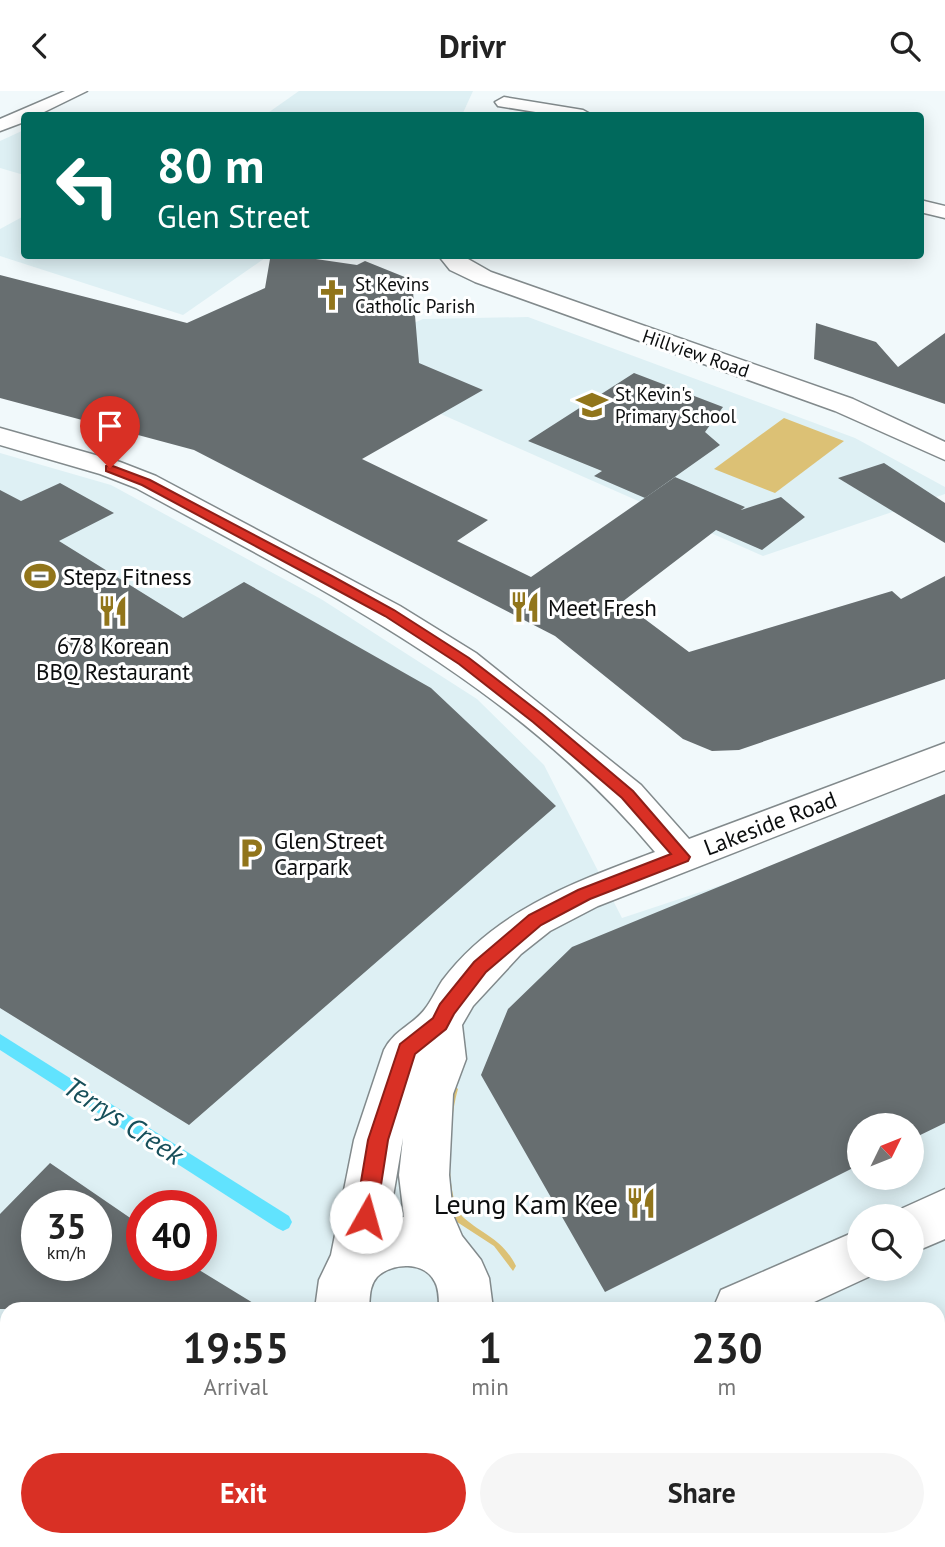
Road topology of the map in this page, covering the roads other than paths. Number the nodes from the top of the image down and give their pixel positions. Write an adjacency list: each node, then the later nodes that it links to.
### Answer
1 (79, 91): 3 (street)
2 (503, 103): 4 (street)
3 (32, 112)
4 (563, 112)
5 (21, 117): 6 (street)
6 (0, 126)
7 (924, 207): 8 (street)
8 (945, 212)
9 (452, 259): 11 (street, Hillview Road)
10 (0, 436): 13 (street)
11 (945, 452)
12 (945, 756): 13 (street, Lakeside Road)
13 (682, 857): 14 (street, Lakeside Road)
14 (440, 1024): 17 (street); 19 (street, Lakeside Road)
15 (945, 1213): 16 (street)
16 (924, 1223)
17 (443, 1251): 19 (street); 20 (street)
18 (847, 1260): 21 (street)
19 (349, 1286)
20 (465, 1302)
21 (755, 1302)

